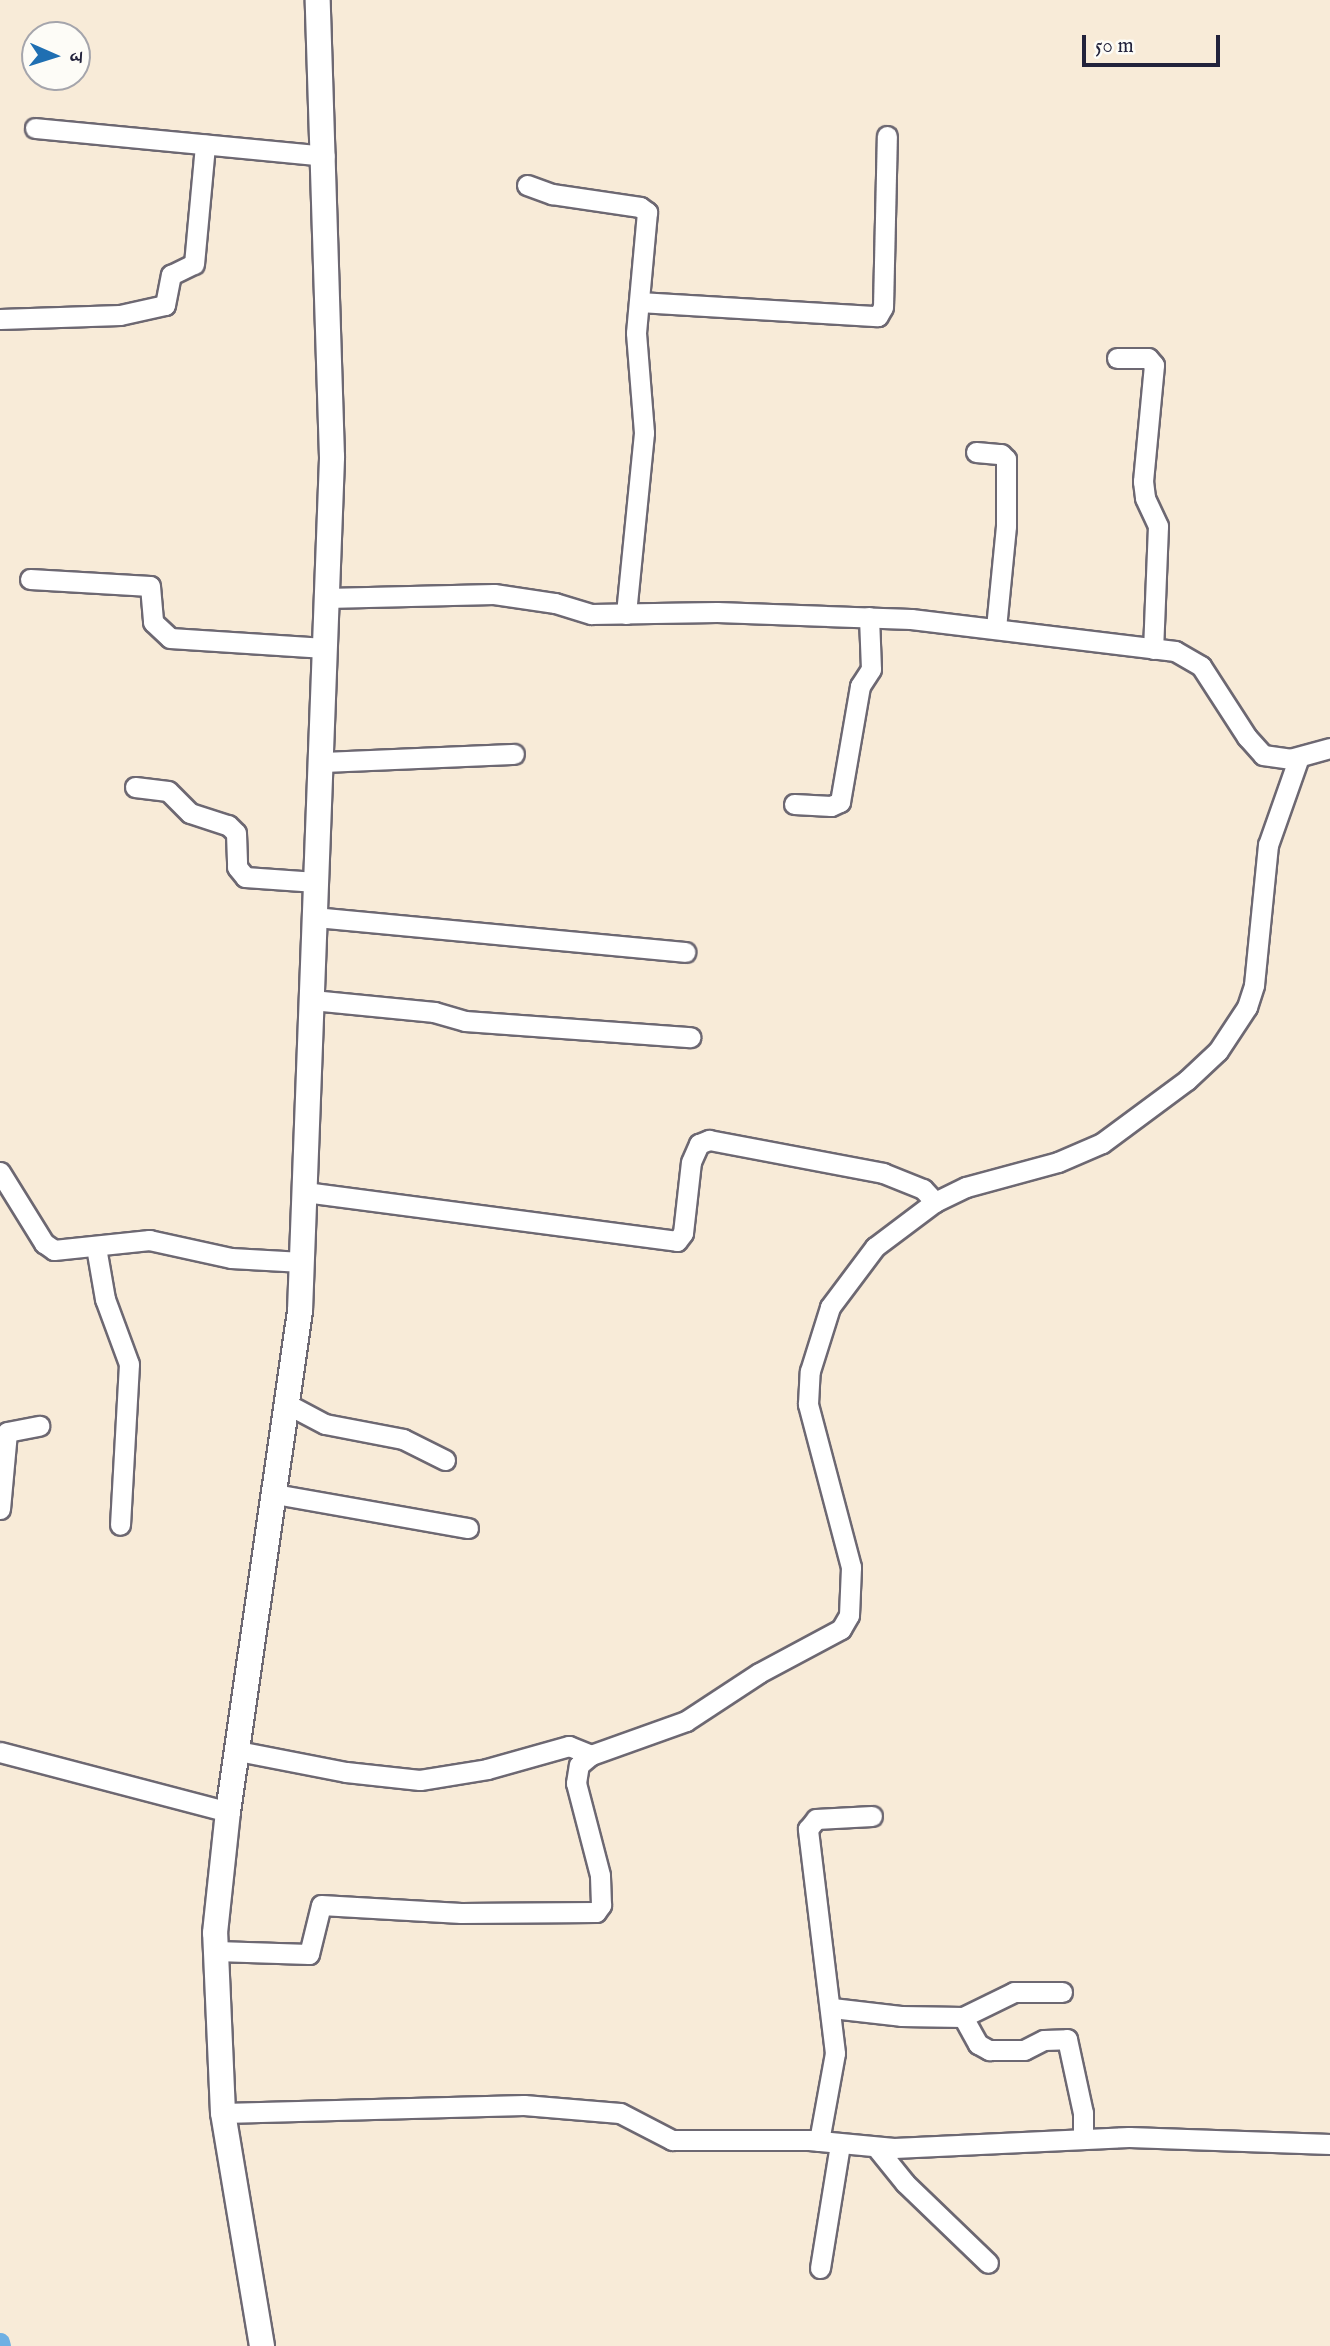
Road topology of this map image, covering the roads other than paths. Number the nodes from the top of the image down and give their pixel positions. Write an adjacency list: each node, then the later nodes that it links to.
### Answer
1 (318, 0): 5 (main road)
2 (35, 128): 4 (street)
3 (887, 136): 7 (street)
4 (205, 145): 5 (street); 8 (street)
5 (325, 156): 12 (main road)
6 (527, 185): 7 (street)
7 (639, 302): 13 (street)
8 (0, 319)
9 (1117, 358): 17 (street)
10 (976, 452): 15 (street)
11 (30, 579): 16 (street)
12 (326, 597): 13 (street); 16 (main road)
13 (626, 614): 14 (street)
14 (869, 617): 15 (street); 23 (street)
15 (996, 628): 17 (street)
16 (325, 648): 21 (main road)
17 (1153, 649): 20 (street)
18 (1330, 748): 20 (street)
19 (514, 754): 21 (street)
20 (1284, 758): 31 (street)
21 (321, 762): 24 (main road)
22 (135, 787): 24 (street)
23 (794, 804)
24 (316, 882): 25 (main road)
25 (315, 917): 26 (street); 27 (main road)
26 (685, 952)
27 (312, 1000): 28 (street); 30 (main road)
28 (690, 1037)
29 (0, 1172): 32 (street)
30 (305, 1192): 31 (street); 33 (main road)
31 (935, 1202): 42 (street)
32 (96, 1247): 33 (street); 39 (street)
33 (302, 1262): 34 (main road)
34 (287, 1404): 36 (street); 37 (main road)
35 (39, 1426): 38 (street)
36 (445, 1460)
37 (275, 1494): 40 (street); 41 (main road)
38 (0, 1509)
39 (120, 1525)
40 (468, 1528)
41 (238, 1751): 42 (street); 44 (main road)
42 (585, 1751): 46 (street)
43 (0, 1752): 44 (street)
44 (228, 1812): 46 (main road)
45 (872, 1816): 48 (street)
46 (216, 1951): 50 (main road)
47 (1062, 1992): 49 (street)
48 (832, 2008): 49 (street); 52 (street)
49 (962, 2017): 51 (street)
50 (223, 2113): 52 (street); 58 (main road)
51 (1083, 2140): 54 (street); 55 (street)
52 (819, 2141): 53 (street)
53 (840, 2144): 55 (street); 57 (street)
54 (1330, 2144)
55 (876, 2147): 56 (street)
56 (988, 2263)
57 (820, 2268)
58 (262, 2346)

